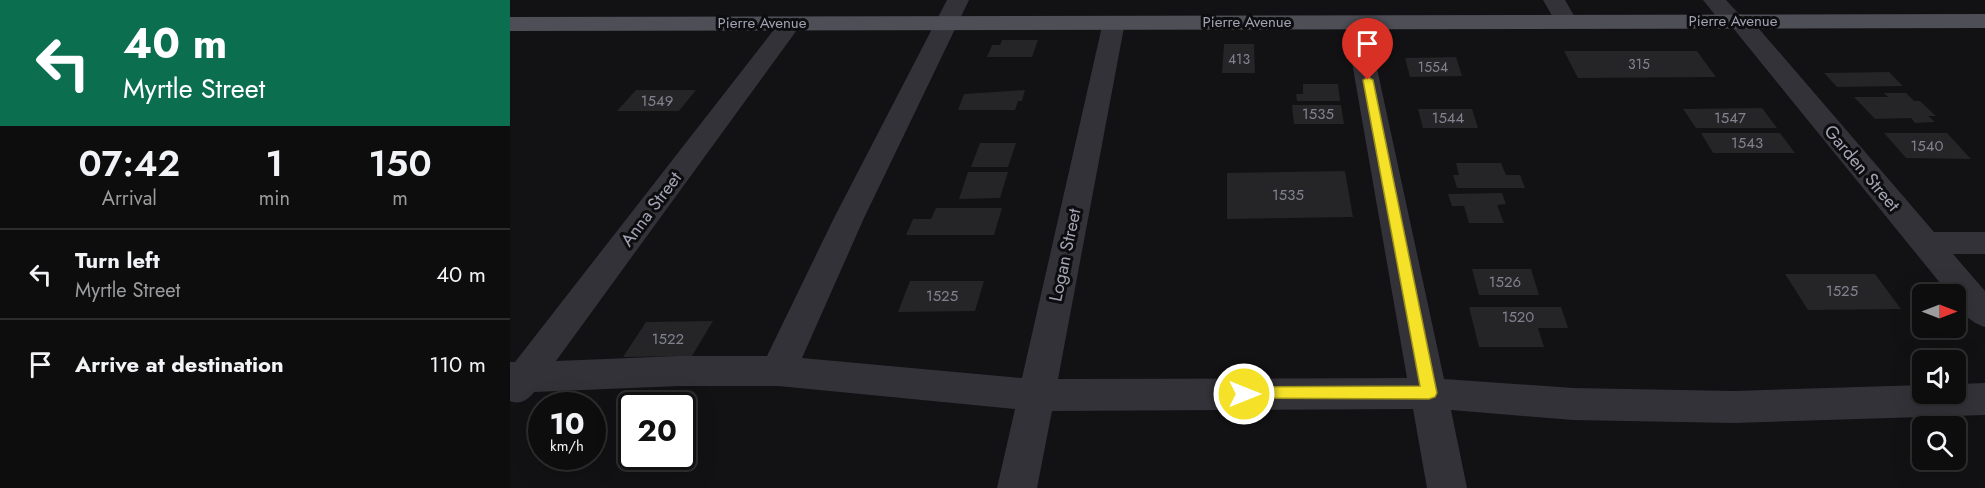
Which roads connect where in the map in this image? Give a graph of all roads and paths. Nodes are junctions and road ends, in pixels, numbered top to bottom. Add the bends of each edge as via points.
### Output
1 (1554, 0) edge
2 (1714, 0) edge
3 (953, 11) edge
4 (792, 15) edge
5 (1108, 15) edge
6 (1566, 21) junction
7 (1736, 21) junction
8 (1985, 21) edge
9 (1356, 22) junction
10 (510, 24) edge
11 (1925, 243) junction
12 (1985, 243) edge
13 (1985, 314) edge
14 (778, 371) junction
15 (515, 383) edge
16 (1429, 393) junction
17 (1036, 395) junction
18 (1985, 399) edge
19 (1017, 488) edge
20 (1447, 488) edge

1 - 6 street
2 - 7 street, Garden Street
3 - 4 main road, Pierre Avenue
3 - 5 main road, Pierre Avenue
3 - 14 street via 849,218
4 - 10 main road, Pierre Avenue
4 - 15 street, Anna Street
5 - 9 main road, Pierre Avenue
5 - 17 street, Logan Street
6 - 7 main road, Pierre Avenue
6 - 9 main road, Pierre Avenue
7 - 8 main road, Pierre Avenue
7 - 11 street, Garden Street
9 - 16 street
11 - 12 street
11 - 13 street, Garden Street
14 - 15 street
14 - 17 street
16 - 17 street
16 - 18 street via 1573,404 1734,407
16 - 20 street
17 - 19 street, Logan Street

